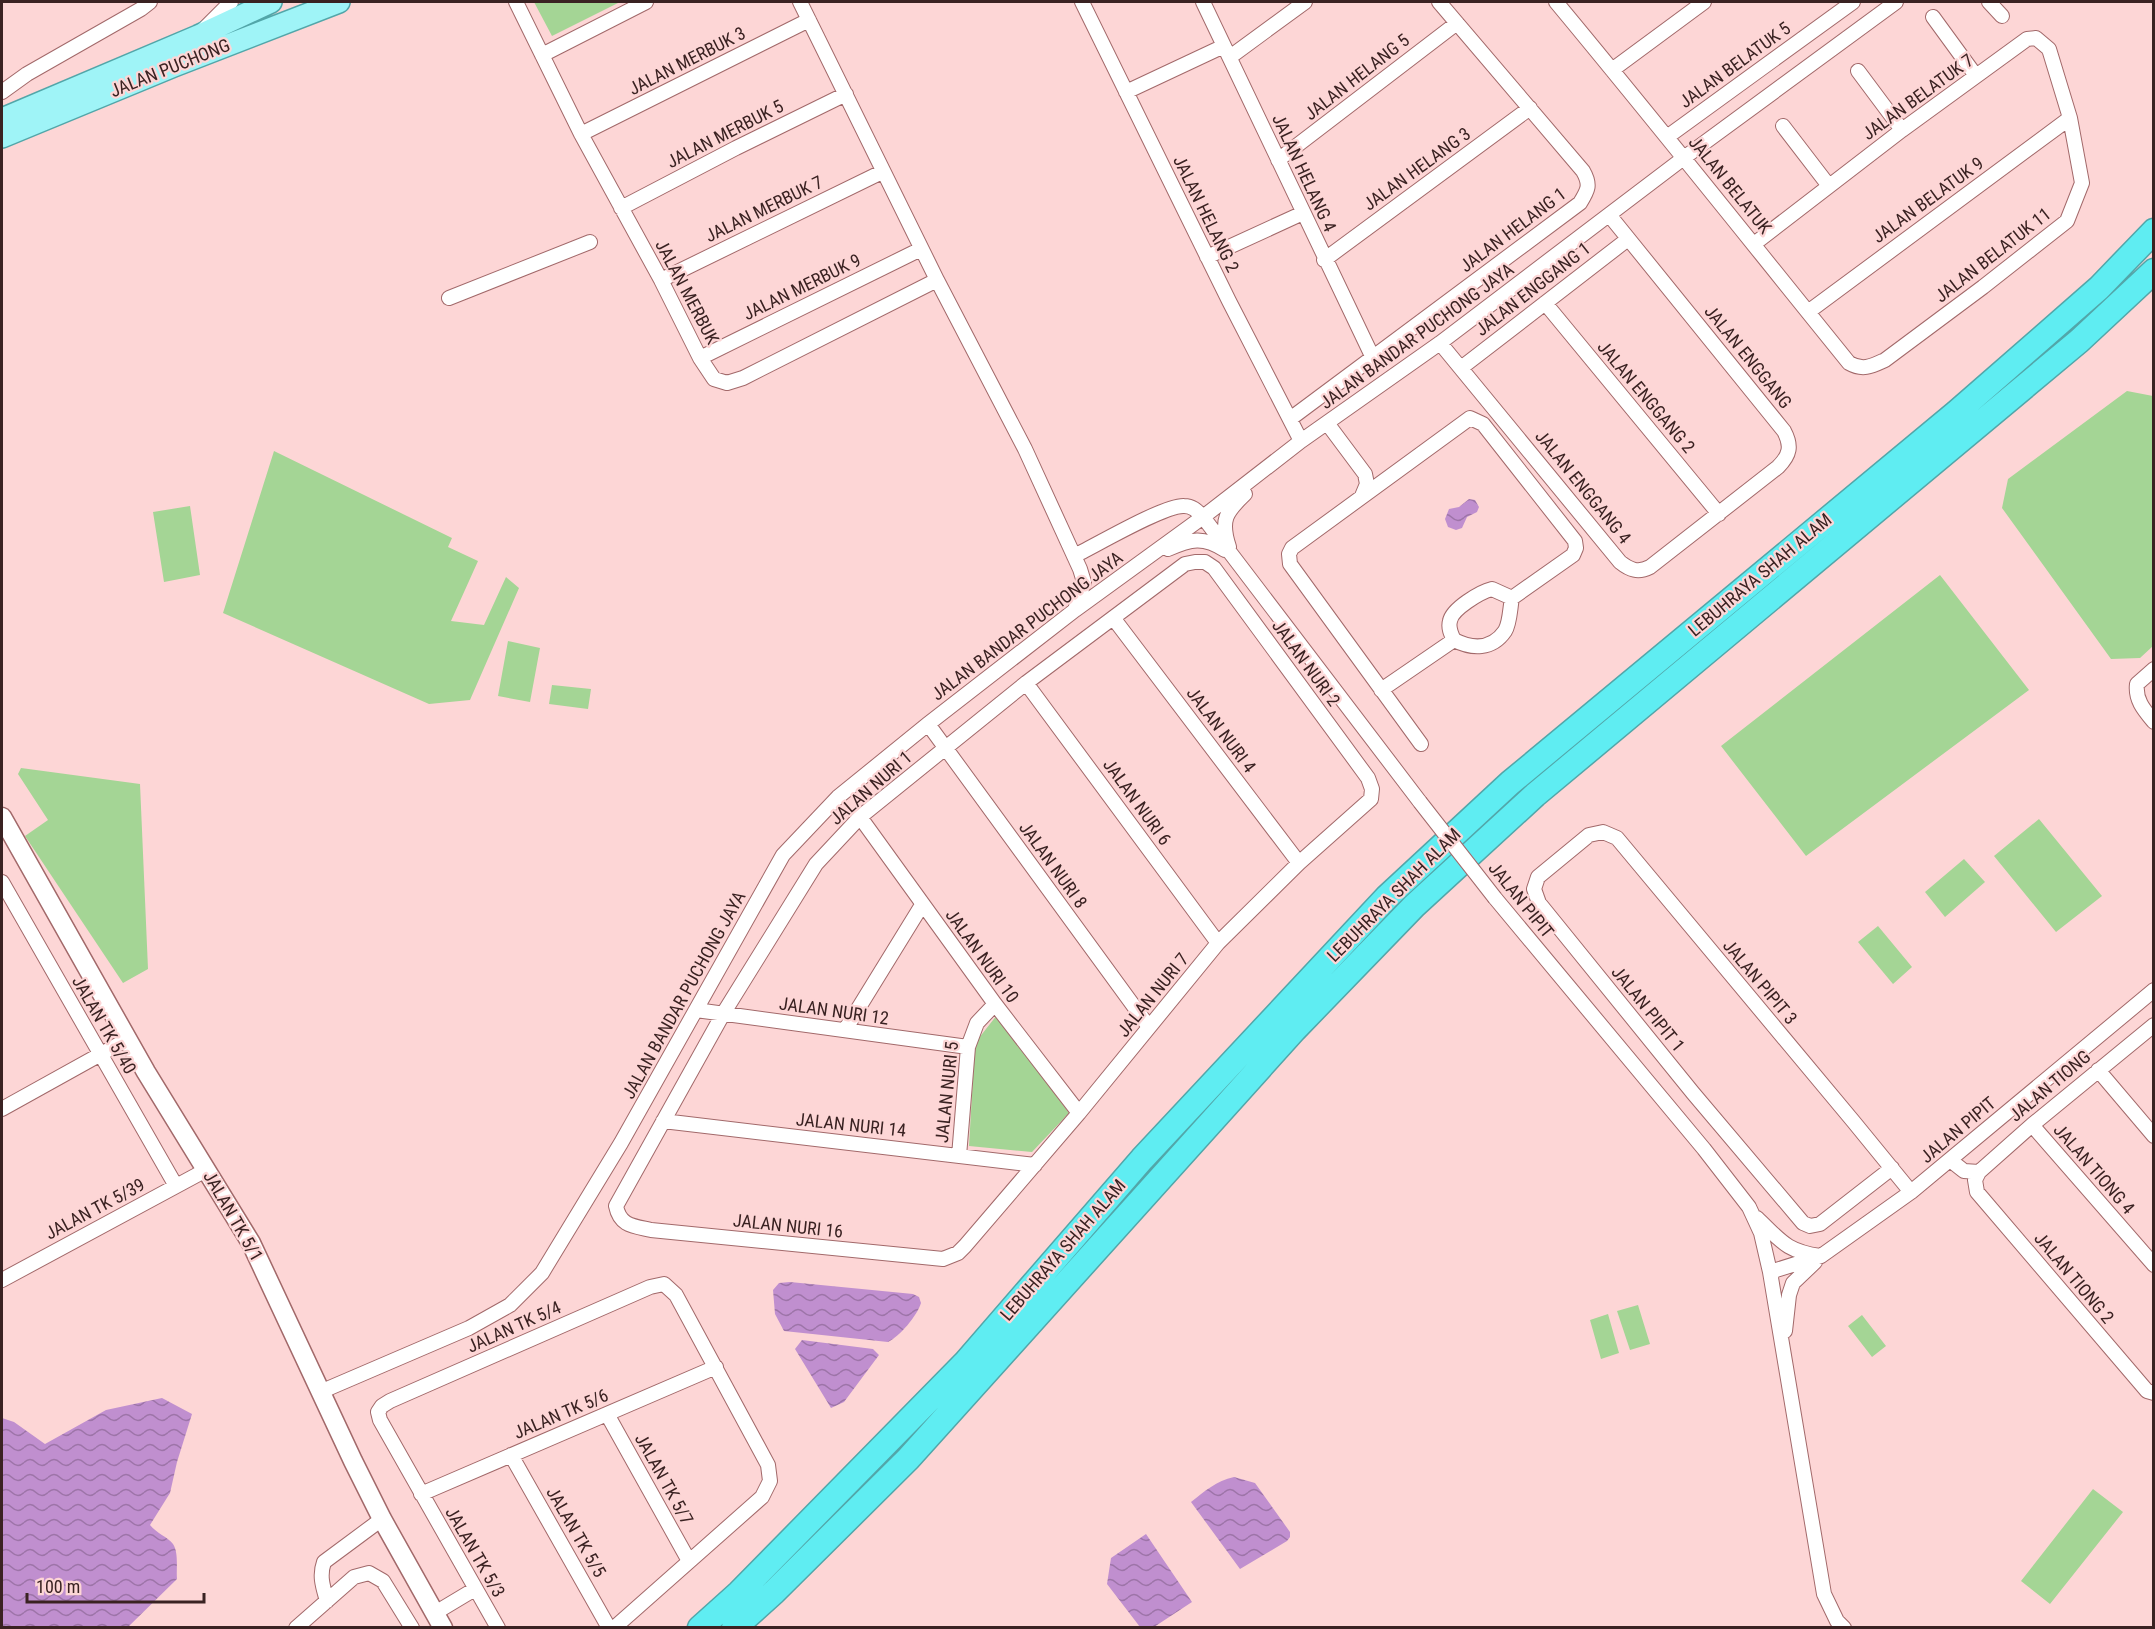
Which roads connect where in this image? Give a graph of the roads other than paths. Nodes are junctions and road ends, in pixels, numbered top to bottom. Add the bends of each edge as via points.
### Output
1 (150, 2) edge
2 (231, 2) edge
3 (271, 2) edge
4 (339, 2) edge
5 (516, 2) edge
6 (646, 2) edge
7 (801, 2) edge
8 (1082, 2) edge
9 (1203, 2) edge
10 (1305, 2) edge
11 (1439, 2) edge
12 (1704, 2) edge
13 (1853, 2) edge
14 (1896, 2) edge
15 (1989, 2) edge
16 (1560, 3) edge
17 (2002, 16) dead end
18 (1933, 17) dead end
19 (809, 20) junction
20 (1457, 23) junction
21 (198, 36) junction
22 (1227, 51) junction
23 (542, 55) junction
24 (1612, 70) junction
25 (1858, 71) dead end
26 (1976, 76) junction
27 (2, 92) edge
28 (1126, 92) junction
29 (846, 94) junction
30 (1530, 108) junction
31 (2070, 118) junction
32 (2, 119) edge
33 (1783, 126) dead end
34 (1902, 130) junction
35 (581, 134) junction
36 (2, 137) edge
37 (1667, 137) junction
38 (1684, 157) junction
39 (1278, 160) junction
40 (882, 171) junction
41 (1828, 186) junction
42 (621, 208) junction
43 (1303, 213) junction
44 (1610, 216) junction
45 (2154, 231) edge
46 (1628, 239) junction
47 (590, 242) dead end
48 (1754, 244) junction
49 (921, 249) junction
50 (1207, 257) junction
51 (1324, 260) junction
52 (2154, 271) edge
53 (661, 280) junction
54 (937, 280) junction
55 (449, 298) dead end
56 (1545, 303) junction
57 (1808, 312) junction
58 (1440, 343) junction
59 (700, 358) junction
60 (1373, 358) junction
61 (1886, 360) joint
62 (1461, 368) junction
63 (1290, 419) junction
64 (1327, 423) junction
65 (1301, 441) junction
66 (1289, 451) junction
67 (1365, 474) junction
68 (1389, 475) junction
69 (1362, 496) junction
70 (1719, 514) junction
71 (1203, 517) junction
72 (1232, 555) junction
73 (1074, 556) junction
74 (1147, 559) junction
75 (1214, 568) joint
76 (1512, 598) junction
77 (1075, 610) junction
78 (1114, 619) junction
79 (1454, 640) junction
80 (2154, 669) edge
81 (1026, 683) junction
82 (1382, 690) junction
83 (2154, 722) edge
84 (928, 724) junction
85 (1421, 744) dead end
86 (945, 749) junction
87 (1368, 778) joint
88 (2, 817) edge
89 (860, 817) junction
90 (1569, 852) joint
91 (1299, 862) junction
92 (2, 882) edge
93 (922, 905) junction
94 (1218, 943) junction
95 (2154, 990) edge
96 (995, 1004) junction
97 (696, 1010) junction
98 (723, 1014) junction
99 (2154, 1025) edge
100 (1149, 1028) junction
101 (845, 1030) junction
102 (128, 1039) junction
103 (968, 1047) junction
104 (100, 1054) junction
105 (2098, 1070) junction
106 (2, 1109) edge
107 (1079, 1113) junction
108 (663, 1121) junction
109 (2032, 1125) junction
110 (2154, 1137) edge
111 (959, 1156) junction
112 (1950, 1160) junction
113 (1035, 1165) junction
114 (1892, 1168) junction
115 (206, 1170) junction
116 (1977, 1176) junction
117 (176, 1186) junction
118 (1911, 1192) junction
119 (616, 1206) joint
120 (1755, 1217) junction
121 (965, 1246) joint
122 (1821, 1256) junction
123 (2154, 1265) edge
124 (1770, 1272) junction
125 (2, 1280) edge
126 (1783, 1349) junction
127 (716, 1367) junction
128 (320, 1392) junction
129 (2154, 1393) edge
130 (607, 1414) junction
131 (511, 1455) junction
132 (421, 1494) junction
133 (382, 1519) junction
134 (689, 1561) junction
135 (475, 1589) junction
136 (327, 1600) junction
137 (439, 1620) edge
138 (296, 1628) edge
139 (412, 1628) edge
140 (498, 1628) edge
141 (609, 1628) edge
142 (614, 1628) edge
143 (700, 1628) edge
144 (734, 1628) edge
145 (1844, 1628) edge

1 - 27 street
2 - 21 street
3 - 21 main road, JALAN PUCHONG
4 - 36 main road, JALAN PUCHONG
5 - 23 street, JALAN MERBUK
6 - 23 street
7 - 19 street
8 - 28 street, JALAN HELANG 2
9 - 22 street, JALAN HELANG 4
10 - 22 street
11 - 20 street, JALAN HELANG 1
12 - 24 street
13 - 37 street, JALAN BELATUK 5
14 - 38 street, JALAN BANDAR PUCHONG JAYA
15 - 17 street
16 - 24 street, JALAN BELATUK
18 - 26 street
19 - 29 street
19 - 35 street, JALAN MERBUK 3
20 - 30 street, JALAN HELANG 1
20 - 39 street, JALAN HELANG 5
21 - 32 main road, JALAN PUCHONG
22 - 28 street
22 - 39 street, JALAN HELANG 4
23 - 35 street, JALAN MERBUK
24 - 37 street, JALAN BELATUK
25 - 34 street
26 - 31 street, JALAN BELATUK 7 via 2026,39 2036,38 2049,49
26 - 34 street, JALAN BELATUK 7
28 - 50 street, JALAN HELANG 2
29 - 40 street
29 - 42 street, JALAN MERBUK 5
30 - 51 street, JALAN HELANG 3
30 - 60 street, JALAN HELANG 1 via 1588,180 1589,189 1580,203
31 - 57 street, JALAN BELATUK 9
31 - 61 street, JALAN BELATUK 11 via 2082,183 2067,221
33 - 41 street
34 - 41 street, JALAN BELATUK 7
35 - 42 street, JALAN MERBUK
37 - 38 street, JALAN BELATUK
38 - 44 street, JALAN BANDAR PUCHONG JAYA
38 - 48 street, JALAN BELATUK
39 - 43 street, JALAN HELANG 4
40 - 49 street
40 - 53 street, JALAN MERBUK 7
41 - 48 street, JALAN BELATUK 7
42 - 53 street, JALAN MERBUK
43 - 50 street
43 - 51 street, JALAN HELANG 4
44 - 46 street, JALAN ENGGANG
44 - 58 street, JALAN BANDAR PUCHONG JAYA
45 - 143 highway, LEBUHRAYA SHAH ALAM via 2099,288 1956,413 1510,783 1387,897 1142,1159 965,1363
46 - 56 street, JALAN ENGGANG 1
46 - 70 street, JALAN ENGGANG via 1788,437 1790,446 1785,461
47 - 55 street
48 - 57 street, JALAN BELATUK
49 - 54 street
49 - 59 street, JALAN MERBUK 9
50 - 63 street, JALAN HELANG 2
51 - 60 street, JALAN HELANG 4
52 - 144 highway, LEBUHRAYA SHAH ALAM via 2079,341 1535,795 1414,906 1294,1030 908,1459
53 - 59 street, JALAN MERBUK
54 - 59 street, JALAN MERBUK via 735,382 714,379
54 - 73 street via 1025,449
56 - 62 street, JALAN ENGGANG 1
56 - 70 street, JALAN ENGGANG 2
57 - 61 street, JALAN BELATUK via 1849,363 1867,368
58 - 62 street, JALAN ENGGANG 4
58 - 64 street, JALAN BANDAR PUCHONG JAYA
60 - 63 street, JALAN HELANG 1
62 - 70 street, JALAN ENGGANG 4 via 1627,567 1642,571 1650,567
63 - 65 street, JALAN HELANG 2
64 - 65 street, JALAN BANDAR PUCHONG JAYA
64 - 67 street
65 - 66 street, JALAN BANDAR PUCHONG JAYA
66 - 71 street, JALAN BANDAR PUCHONG JAYA
66 - 72 street, JALAN PIPIT via 1229,509 1225,534
67 - 68 street
67 - 69 street via 1367,484
68 - 69 street
68 - 76 street via 1470,418 1483,424 1575,541 1573,555
69 - 82 street via 1292,548 1290,564
71 - 72 street, JALAN PIPIT
71 - 73 street via 1194,508 1174,507
71 - 74 street, JALAN BANDAR PUCHONG JAYA
72 - 74 street via 1201,539 1181,543
72 - 120 street, JALAN PIPIT, bridge via 1495,898 1704,1149
73 - 77 street via 1084,582
74 - 77 street, JALAN BANDAR PUCHONG JAYA
75 - 78 street, JALAN NURI 1 via 1205,562 1185,564
75 - 87 street, JALAN NURI 2
76 - 79 street via 1506,630 1493,643 1469,647
76 - 79 street via 1492,589 1473,597 1451,615 1449,624
77 - 84 street, JALAN BANDAR PUCHONG JAYA
78 - 81 street, JALAN NURI 1
78 - 91 street, JALAN NURI 4
79 - 82 street
80 - 83 street via 2137,684 2136,691 2141,706
81 - 86 street, JALAN NURI 1
81 - 94 street, JALAN NURI 6
82 - 85 street
84 - 86 street, JALAN NURI 8
84 - 97 street, JALAN BANDAR PUCHONG JAYA via 837,797 783,855
86 - 89 street, JALAN NURI 1
86 - 100 street, JALAN NURI 8
87 - 91 street, JALAN NURI 7 via 1371,799
88 - 102 street, JALAN TK 5/1
89 - 93 street, JALAN NURI 10
89 - 98 street, JALAN NURI 1 via 816,864
90 - 114 street, JALAN PIPIT 3 via 1589,835 1603,832 1617,838
90 - 114 street, JALAN PIPIT 1 via 1538,877 1534,889 1539,903 1803,1223 1814,1226
91 - 94 street, JALAN NURI 7
92 - 104 street, JALAN TK 5/40
93 - 96 street, JALAN NURI 10
93 - 101 street
94 - 100 street, JALAN NURI 7
95 - 112 street, JALAN PIPIT
96 - 103 street, JALAN NURI 5 via 977,1023
96 - 107 street, JALAN NURI 10
97 - 98 street, JALAN NURI 12
97 - 128 street, JALAN BANDAR PUCHONG JAYA via 543,1273 510,1305 469,1328
98 - 101 street, JALAN NURI 12
98 - 108 street, JALAN NURI 1
99 - 105 street, JALAN TIONG
100 - 107 street, JALAN NURI 7
101 - 103 street, JALAN NURI 12
102 - 104 street
102 - 115 street, JALAN TK 5/1
103 - 111 street, JALAN NURI 5
104 - 106 street
104 - 117 street, JALAN TK 5/40
105 - 109 street, JALAN TIONG
105 - 110 street
107 - 113 street, JALAN NURI 7
108 - 111 street, JALAN NURI 14
108 - 119 street, JALAN NURI 1
109 - 116 street, JALAN TIONG
109 - 123 street, JALAN TIONG 4
111 - 113 street, JALAN NURI 14
112 - 116 street
112 - 118 street, JALAN PIPIT
113 - 121 street, JALAN NURI 7
114 - 118 street, JALAN PIPIT 3
115 - 117 street, JALAN TK 5/39
115 - 128 street, JALAN TK 5/1 via 251,1243
116 - 129 street, JALAN TIONG 2 via 1977,1192 2147,1391
117 - 125 street, JALAN TK 5/39
118 - 122 street, JALAN PIPIT
119 - 121 street, JALAN NURI 16 via 621,1220 658,1231 943,1259
120 - 122 street via 1790,1249
120 - 124 street, JALAN PIPIT
122 - 124 street, JALAN PIPIT
122 - 126 street via 1793,1283
124 - 126 street, JALAN PIPIT
126 - 145 street, JALAN PIPIT via 1824,1594
127 - 130 street, JALAN TK 5/6
127 - 132 street, JALAN TK 5/4 via 676,1295 664,1284 650,1287 382,1406 378,1412 380,1420
127 - 134 street via 768,1465 770,1481 762,1497
128 - 133 street, JALAN TK 5/1
130 - 131 street, JALAN TK 5/6
130 - 134 street, JALAN TK 5/7
131 - 132 street, JALAN TK 5/6
131 - 141 street, JALAN TK 5/5
132 - 135 street, JALAN TK 5/3
133 - 136 street via 324,1562 321,1579
133 - 137 street, JALAN TK 5/1
134 - 142 street
135 - 137 street
135 - 140 street, JALAN TK 5/3
136 - 138 street
136 - 139 street via 354,1577 369,1573 383,1581

